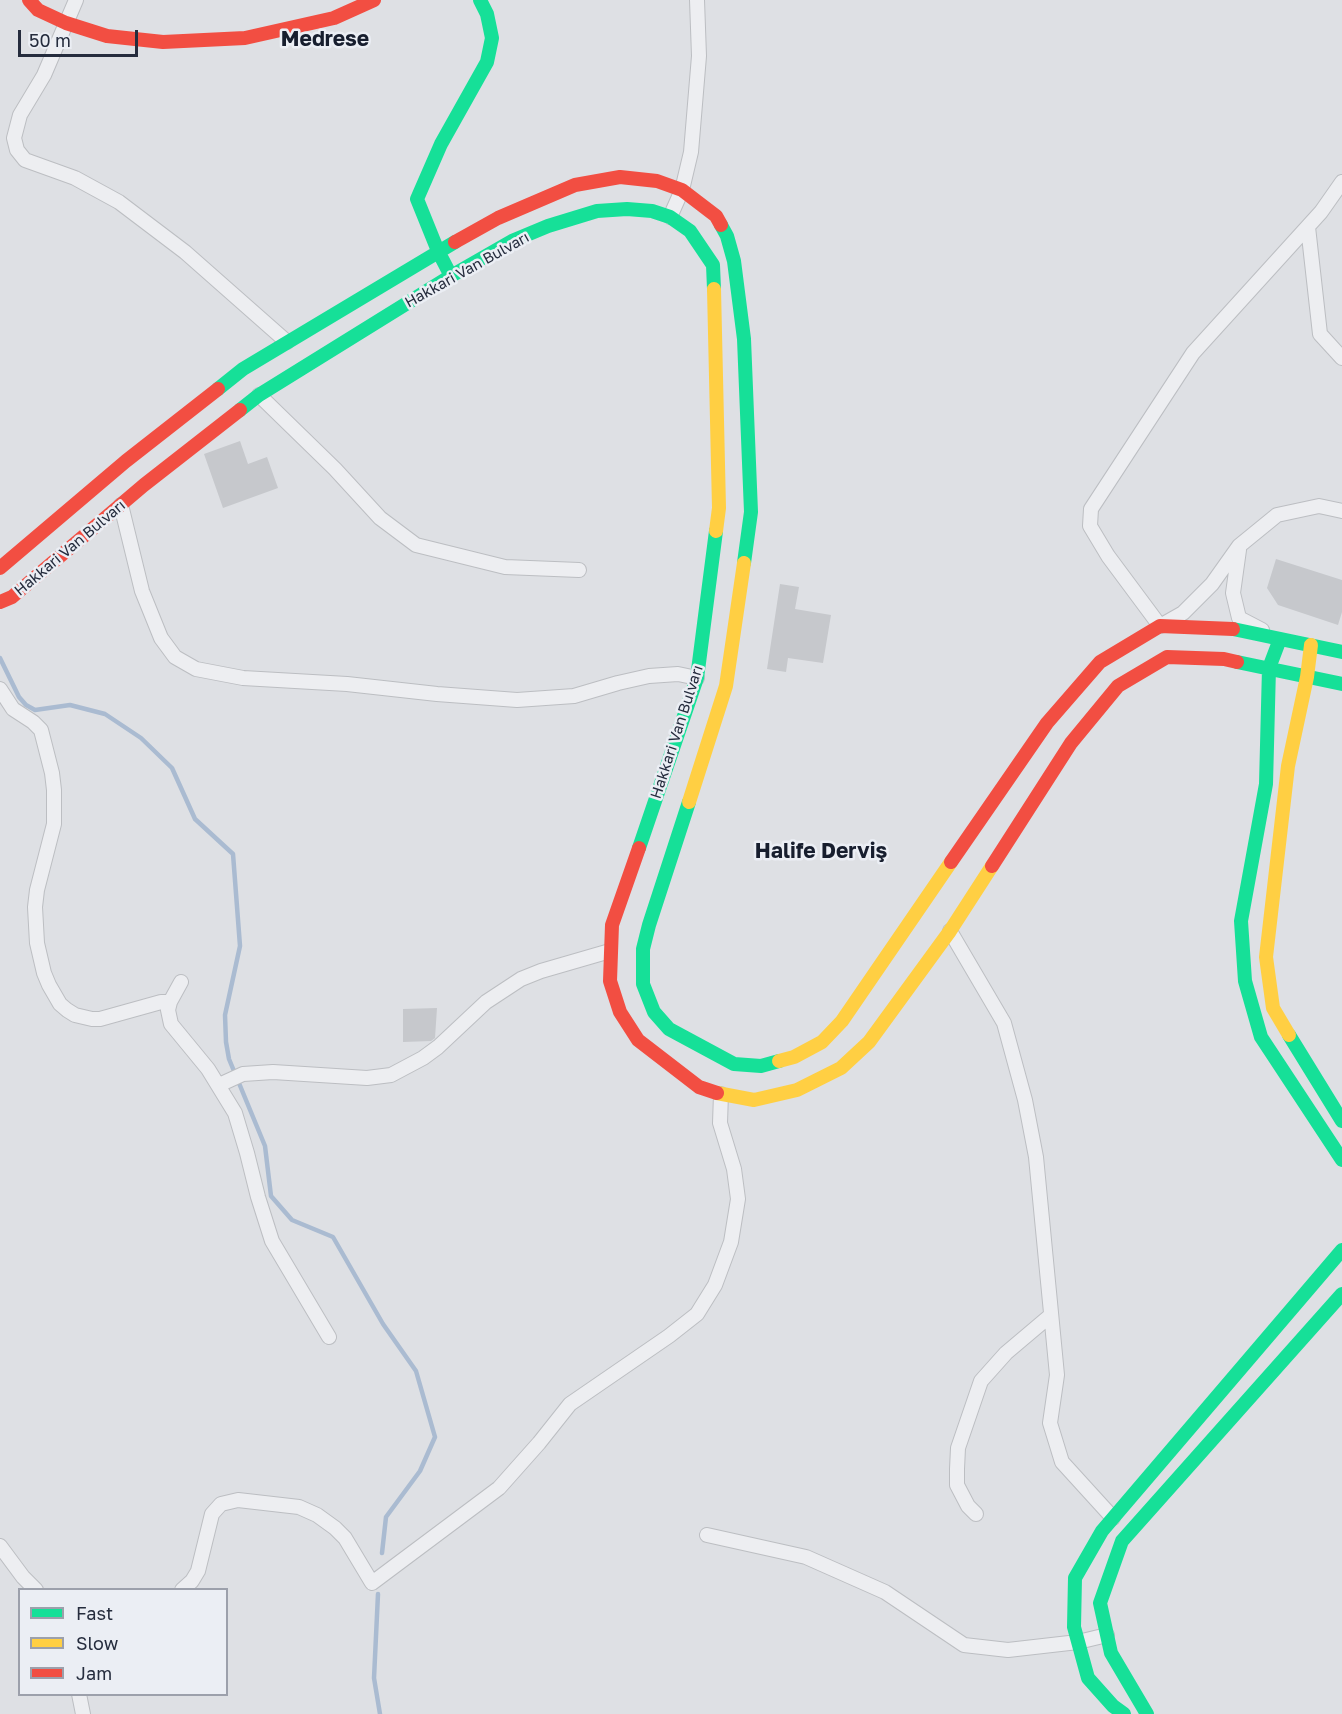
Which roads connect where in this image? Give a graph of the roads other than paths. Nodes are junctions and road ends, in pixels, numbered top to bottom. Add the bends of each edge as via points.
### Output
1 (30, 0) edge
2 (76, 0) edge
3 (374, 0) edge
4 (480, 0) edge
5 (697, 0) edge
6 (66, 22) junction
7 (1342, 182) edge
8 (682, 190) junction
9 (670, 217) junction
10 (1308, 227) junction
11 (438, 251) junction
12 (451, 276) junction
13 (287, 342) junction
14 (1342, 358) edge
15 (259, 395) junction
16 (121, 505) junction
17 (1342, 511) edge
18 (1239, 546) junction
19 (0, 568) edge
20 (579, 570) dead end
21 (0, 602) edge
22 (1160, 626) junction
23 (1280, 639) junction
24 (1311, 645) junction
25 (1342, 652) edge
26 (1269, 668) junction
27 (1307, 677) junction
28 (697, 678) junction
29 (1342, 684) edge
30 (0, 689) edge
31 (950, 931) junction
32 (610, 951) junction
33 (182, 982) dead end
34 (170, 1002) junction
35 (223, 1083) junction
36 (721, 1094) junction
37 (1342, 1120) edge
38 (1342, 1160) edge
39 (1342, 1250) edge
40 (1342, 1294) edge
41 (1051, 1315) junction
42 (329, 1337) dead end
43 (976, 1514) dead end
44 (1113, 1518) junction
45 (707, 1535) dead end
46 (0, 1546) edge
47 (34, 1588) edge
48 (184, 1588) edge
49 (1107, 1635) junction
50 (1078, 1642) junction
51 (79, 1696) edge
52 (83, 1714) edge
53 (1124, 1714) edge
54 (1147, 1714) edge

1 - 6 main road via 38,9
2 - 6 street
3 - 6 main road via 334,18 234,38 163,42 107,36
4 - 11 main road via 492,38 487,62 441,144 417,199
5 - 8 street via 699,56 691,152
6 - 13 street via 44,75 20,115 14,138 20,156 75,178 119,202 185,252
7 - 10 street
8 - 9 street
8 - 11 main road, Hakkari Van Bulvarı via 657,181 620,177 575,185 498,218
8 - 22 main road, Hakkari Van Bulvarı via 716,216 734,261 744,339 751,512 726,686 643,950 642,984 654,1012 669,1029 734,1064 761,1066 794,1057 822,1042 842,1021 1047,723 1100,662
9 - 12 main road, Hakkari Van Bulvarı via 635,209 597,211 512,241
9 - 28 main road, Hakkari Van Bulvarı via 690,231 713,266 719,508
10 - 14 street via 1320,334
10 - 22 street via 1193,353 1091,509 1090,526 1107,556
11 - 12 main road
11 - 13 main road, Hakkari Van Bulvarı
12 - 15 main road, Hakkari Van Bulvarı
13 - 19 main road, Hakkari Van Bulvarı via 243,369 126,461
15 - 16 main road, Hakkari Van Bulvarı
15 - 20 street via 380,518 416,545 505,567
16 - 21 main road, Hakkari Van Bulvarı via 12,597
16 - 28 street via 142,591 161,638 175,657 196,669 243,678 517,700 574,696 649,676 678,674
17 - 18 street via 1319,506 1277,515
18 - 22 street via 1212,584 1183,613
18 - 23 street via 1233,593 1239,618
22 - 23 main road via 1229,628
23 - 24 main road
23 - 26 main road
24 - 25 main road
24 - 27 main road
26 - 27 main road, Hakkari Van Bulvarı
26 - 31 main road, Hakkari Van Bulvarı via 1224,659 1167,657 1118,686 1071,743
26 - 38 main road via 1266,784 1241,921 1245,981 1261,1037
27 - 29 main road, Hakkari Van Bulvarı
27 - 37 main road via 1288,766 1266,957 1273,1008
28 - 32 main road, Hakkari Van Bulvarı via 612,925
30 - 34 street via 13,709 40,730 52,773 54,824 37,890 35,925 40,960 49,985 67,1010 92,1019
31 - 36 main road, Hakkari Van Bulvarı via 869,1041 840,1068 797,1090 754,1100
31 - 41 street via 1004,1023 1025,1100 1036,1157
32 - 35 street via 521,979 486,1002 438,1047 391,1075 367,1078 273,1072 243,1074
32 - 36 main road, Hakkari Van Bulvarı via 610,981 620,1012 638,1040 699,1087
33 - 34 street
34 - 35 street via 169,1018 174,1029
35 - 42 street via 272,1240
36 - 48 street via 720,1123 738,1199 731,1242 715,1285 697,1314 570,1404 499,1488 372,1583 345,1538 317,1515 299,1507 238,1500 221,1504 212,1514 198,1571
39 - 44 main road
40 - 49 main road via 1122,1541 1100,1603
41 - 43 street via 1006,1353 981,1381 958,1448 957,1469 957,1485
41 - 44 street via 1057,1375 1050,1423 1062,1462
44 - 50 main road via 1076,1578 1074,1627
45 - 50 street via 806,1557 885,1592 964,1646 1008,1650
46 - 47 street
49 - 50 street
49 - 54 main road via 1111,1653
50 - 53 main road via 1088,1678
51 - 52 street

